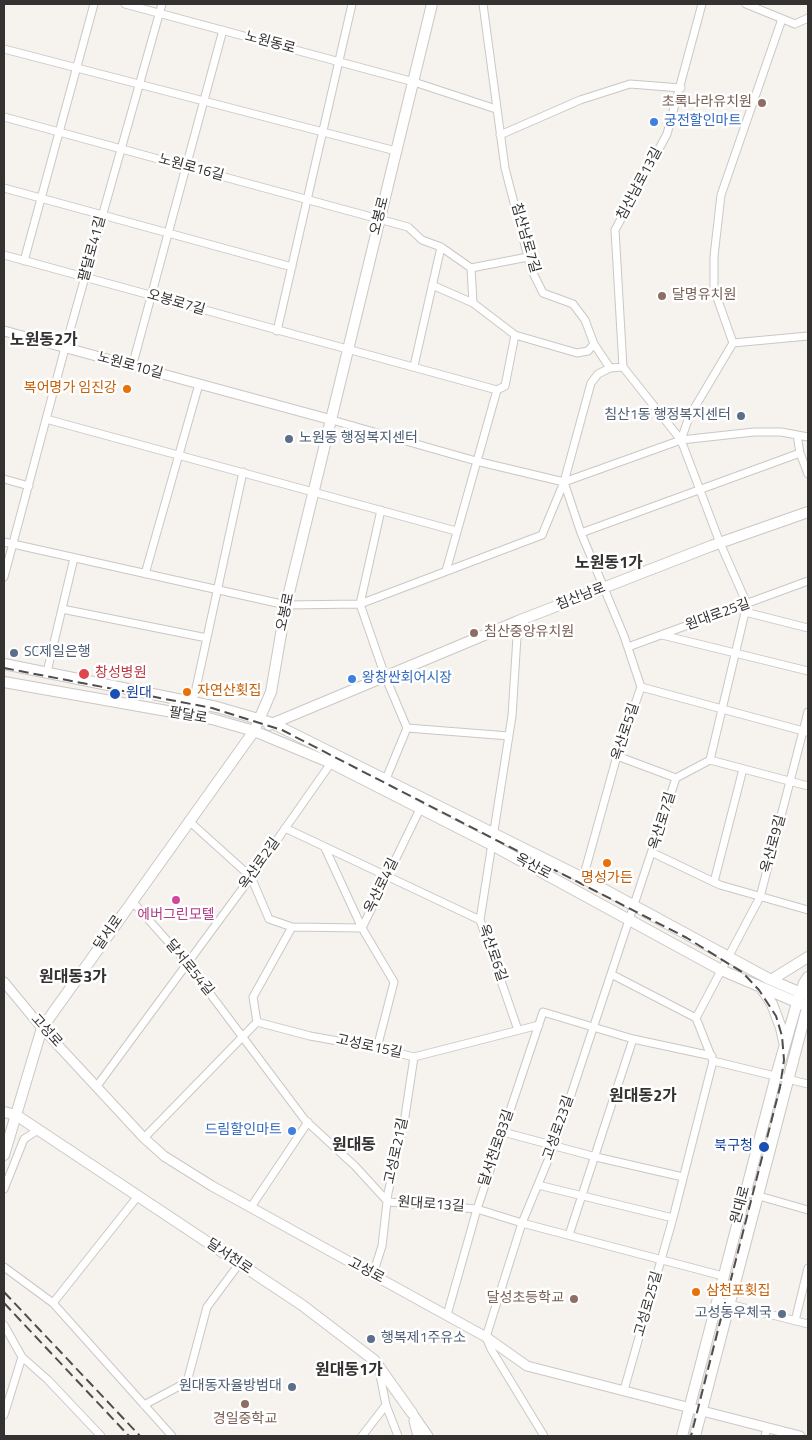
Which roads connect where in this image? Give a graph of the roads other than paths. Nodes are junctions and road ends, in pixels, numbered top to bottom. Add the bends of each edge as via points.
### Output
1 (94, 4) edge
2 (125, 4) edge
3 (162, 4) edge
4 (352, 4) edge
5 (432, 4) edge
6 (483, 4) edge
7 (702, 4) edge
8 (746, 4) edge
9 (158, 13) junction
10 (808, 18) edge
11 (782, 19) junction
12 (222, 30) junction
13 (7, 50) edge
14 (338, 62) junction
15 (76, 68) junction
16 (414, 82) junction
17 (139, 84) junction
18 (681, 88) junction
19 (203, 102) junction
20 (496, 109) junction
21 (4, 118) edge
22 (59, 132) junction
23 (322, 132) junction
24 (500, 135) junction
25 (121, 149) junction
26 (396, 152) junction
27 (186, 167) junction
28 (4, 188) edge
29 (41, 199) junction
30 (307, 200) junction
31 (102, 215) junction
32 (379, 219) junction
33 (169, 234) junction
34 (441, 248) junction
35 (4, 255) edge
36 (528, 257) junction
37 (24, 261) junction
38 (292, 267) junction
39 (471, 268) junction
40 (85, 278) junction
41 (432, 285) junction
42 (152, 296) junction
43 (473, 303) junction
44 (4, 331) edge
45 (277, 332) junction
46 (515, 335) junction
47 (808, 336) edge
48 (594, 344) junction
49 (734, 344) junction
50 (65, 348) junction
51 (348, 350) junction
52 (414, 366) junction
53 (132, 367) junction
54 (623, 367) junction
55 (610, 368) junction
56 (198, 384) junction
57 (497, 390) junction
58 (46, 419) junction
59 (332, 420) junction
60 (796, 435) junction
61 (808, 437) edge
62 (681, 440) junction
63 (800, 453) junction
64 (179, 455) junction
65 (476, 461) junction
66 (244, 472) junction
67 (808, 474) edge
68 (4, 479) edge
69 (564, 482) junction
70 (29, 486) junction
71 (699, 489) junction
72 (314, 491) junction
73 (382, 510) junction
74 (808, 512) edge
75 (456, 531) junction
76 (581, 533) junction
77 (4, 542) edge
78 (720, 543) junction
79 (13, 545) junction
80 (74, 558) junction
81 (446, 571) junction
82 (145, 574) junction
83 (4, 577) edge
84 (808, 581) edge
85 (605, 588) junction
86 (218, 590) junction
87 (360, 604) junction
88 (286, 605) junction
89 (746, 608) junction
90 (62, 609) junction
91 (518, 621) junction
92 (808, 628) edge
93 (662, 635) junction
94 (207, 638) junction
95 (628, 647) junction
96 (735, 653) junction
97 (4, 664) edge
98 (808, 671) edge
99 (47, 672) junction
100 (385, 676) junction
101 (4, 682) edge
102 (641, 687) junction
103 (193, 702) junction
104 (722, 709) junction
105 (808, 712) edge
106 (260, 720) junction
107 (272, 723) junction
108 (408, 728) junction
109 (254, 731) junction
110 (806, 732) edge
111 (509, 736) junction
112 (617, 756) junction
113 (710, 760) junction
114 (331, 763) junction
115 (744, 769) junction
116 (676, 778) junction
117 (386, 779) junction
118 (791, 782) junction
119 (808, 786) edge
120 (420, 809) junction
121 (189, 821) junction
122 (285, 828) junction
123 (494, 834) junction
124 (492, 845) junction
125 (325, 848) junction
126 (653, 853) junction
127 (251, 877) junction
128 (386, 878) junction
129 (583, 878) junction
130 (714, 882) junction
131 (760, 897) junction
132 (132, 901) junction
133 (636, 906) junction
134 (808, 910) edge
135 (631, 919) junction
136 (480, 920) junction
137 (292, 927) junction
138 (362, 928) junction
139 (728, 956) junction
140 (808, 957) edge
141 (187, 963) junction
142 (721, 970) junction
143 (611, 974) junction
144 (808, 977) edge
145 (771, 980) junction
146 (4, 982) edge
147 (761, 988) junction
148 (802, 997) edge
149 (808, 1006) edge
150 (696, 1018) junction
151 (257, 1022) junction
152 (539, 1025) junction
153 (593, 1027) junction
154 (42, 1028) junction
155 (518, 1030) junction
156 (243, 1038) junction
157 (633, 1039) junction
158 (808, 1040) edge
159 (784, 1047) junction
160 (377, 1048) junction
161 (797, 1048) junction
162 (414, 1057) junction
163 (712, 1058) junction
164 (776, 1076) junction
165 (788, 1079) junction
166 (808, 1084) edge
167 (97, 1086) junction
168 (4, 1112) edge
169 (16, 1115) junction
170 (308, 1122) junction
171 (38, 1130) junction
172 (503, 1132) junction
173 (144, 1138) junction
174 (554, 1146) junction
175 (4, 1155) edge
176 (596, 1157) junction
177 (683, 1177) junction
178 (538, 1185) junction
179 (4, 1189) edge
180 (744, 1192) junction
181 (583, 1195) junction
182 (138, 1196) junction
183 (759, 1196) junction
184 (388, 1202) junction
185 (251, 1208) junction
186 (477, 1209) junction
187 (808, 1210) edge
188 (673, 1218) junction
189 (522, 1223) junction
190 (569, 1235) junction
191 (662, 1260) junction
192 (239, 1264) junction
193 (4, 1267) edge
194 (808, 1268) edge
195 (373, 1274) junction
196 (723, 1276) junction
197 (806, 1283) edge
198 (717, 1301) junction
199 (53, 1304) junction
200 (730, 1305) junction
201 (447, 1315) junction
202 (795, 1321) junction
203 (808, 1324) edge
204 (4, 1325) edge
205 (486, 1337) junction
206 (22, 1357) junction
207 (378, 1365) junction
208 (624, 1390) junction
209 (144, 1405) junction
210 (386, 1405) junction
211 (689, 1408) junction
212 (701, 1411) junction
213 (412, 1413) junction
214 (4, 1416) edge
215 (766, 1432) edge
216 (100, 1436) edge
217 (172, 1436) edge
218 (362, 1436) edge
219 (398, 1436) edge
220 (418, 1436) edge
221 (428, 1436) edge
222 (544, 1436) edge
223 (682, 1436) edge
224 (695, 1436) edge
225 (800, 1436) edge

1 - 15 street
2 - 9 street, 노원동로
3 - 9 street, 팔달로41길
4 - 14 street
5 - 16 main road, 오봉로
6 - 20 street, 침산남로7길
7 - 18 street, 침산남로13길
8 - 11 street
9 - 12 street, 노원동로
9 - 17 street, 팔달로41길
10 - 11 street via 795,24
11 - 49 street via 721,195 714,288
12 - 14 street, 노원동로
12 - 19 street
13 - 15 street
14 - 16 street, 노원동로
14 - 23 street
15 - 17 street
15 - 22 street
16 - 20 street
16 - 26 main road, 오봉로
17 - 19 street
17 - 25 street, 팔달로41길
18 - 24 street via 630,84 580,100
18 - 54 street, 침산남로13길 via 668,134 616,230
19 - 23 street
19 - 27 street
20 - 24 street, 침산남로7길
21 - 22 street, 노원로16길
22 - 25 street, 노원로16길
22 - 29 street
23 - 26 street
23 - 30 street
24 - 36 street, 침산남로7길 via 505,168
25 - 27 street, 노원로16길
25 - 31 street, 팔달로41길
26 - 32 main road, 오봉로
27 - 30 street, 노원로16길
27 - 33 street
28 - 29 street
29 - 31 street
29 - 37 street
30 - 32 street, 노원로16길
30 - 38 street
31 - 33 street
31 - 40 street, 팔달로41길
32 - 34 street, 노원로16길 via 408,228 422,240
32 - 51 main road, 오봉로
33 - 38 street
33 - 42 street
34 - 39 street, 노원로16길
34 - 41 street
35 - 37 street, 오봉로7길
36 - 39 street
36 - 48 street, 침산남로7길 via 543,293 573,304 585,320
37 - 40 street, 오봉로7길
38 - 45 street
39 - 43 street
40 - 42 street, 오봉로7길
40 - 50 street, 팔달로41길
41 - 43 street
41 - 52 street
42 - 45 street, 오봉로7길
42 - 53 street
43 - 46 street
44 - 50 street, 노원로10길
45 - 51 street, 오봉로7길
46 - 48 street via 576,353 588,350
46 - 57 street via 505,386
47 - 49 street
48 - 55 street, 침산남로7길
49 - 62 street via 689,417
50 - 53 street, 노원로10길
50 - 58 street, 팔달로41길
51 - 52 street
51 - 59 main road, 오봉로
52 - 57 street
53 - 56 street, 노원로10길
54 - 55 street
54 - 62 street
55 - 69 street via 598,374 591,383
56 - 59 street, 노원로10길
56 - 64 street
57 - 65 street
58 - 64 street
58 - 70 street, 팔달로41길
59 - 65 street
59 - 72 main road, 오봉로
60 - 61 street
60 - 62 street via 754,432
60 - 63 street
62 - 69 street
62 - 71 street
63 - 67 street
63 - 71 street
64 - 66 street
64 - 82 street
65 - 69 street
65 - 75 street
66 - 72 street
66 - 86 street
68 - 70 street
69 - 76 street
69 - 81 street via 542,535
70 - 79 street, 팔달로41길
71 - 76 street
71 - 78 street
72 - 73 street
72 - 88 main road, 오봉로
73 - 75 street
73 - 87 street
74 - 78 main road, 침산남로
75 - 81 street
76 - 85 street
77 - 79 street
78 - 85 main road, 침산남로
78 - 89 street
79 - 80 street
79 - 83 street, 팔달로41길
80 - 82 street
80 - 90 street
81 - 87 street
82 - 86 street
84 - 89 street, 원대로25길
85 - 91 main road, 침산남로
85 - 95 street, 옥산로5길
86 - 88 street
86 - 94 street
87 - 88 street
87 - 100 street
88 - 106 main road, 오봉로 via 271,692
89 - 92 street
89 - 93 street, 원대로25길
89 - 96 street
90 - 94 street
90 - 99 street
91 - 100 main road, 침산남로
91 - 111 street, 옥산로6길
93 - 95 street, 원대로25길
93 - 96 street
94 - 103 street
95 - 102 street, 옥산로5길
96 - 98 street
96 - 104 street
97 - 99 main road
99 - 103 main road
100 - 107 main road, 침산남로
100 - 108 street
101 - 109 main road, 팔달로 via 212,719
102 - 104 street
102 - 112 street, 옥산로5길
103 - 106 main road
104 - 110 street
104 - 113 street
105 - 110 street, 옥산로9길
106 - 107 main road
106 - 109 main road, 오봉로
107 - 109 main road, 침산남로
107 - 117 main road
108 - 111 street
108 - 117 street
109 - 114 main road, 옥산로
109 - 121 main road, 달서로
110 - 118 street, 옥산로9길
111 - 123 street, 옥산로6길
112 - 116 street
112 - 129 street, 옥산로5길
113 - 115 street
113 - 116 street, 옥산로7길
114 - 120 main road, 옥산로
114 - 122 street, 옥산로2길
115 - 118 street
115 - 130 street
116 - 126 street, 옥산로7길
117 - 123 main road
118 - 119 street
118 - 131 street, 옥산로9길
120 - 124 main road, 옥산로
120 - 128 street, 옥산로4길
121 - 127 street
121 - 132 main road, 달서로
122 - 125 street
122 - 127 street, 옥산로2길
123 - 124 street, 옥산로6길
123 - 129 main road
124 - 135 main road, 옥산로
124 - 136 street, 옥산로6길
125 - 128 street
125 - 138 street
126 - 130 street
126 - 133 street, 옥산로7길
127 - 137 street via 269,919
127 - 141 street, 옥산로2길
128 - 136 street
128 - 138 street, 옥산로4길
129 - 133 main road
130 - 131 street
131 - 134 street
131 - 139 street, 옥산로9길
132 - 141 street, 달서로54길
132 - 154 main road, 달서로
133 - 135 street, 옥산로7길
133 - 139 main road
135 - 142 main road, 옥산로
135 - 143 street, 고성로23길
136 - 155 street, 옥산로6길
137 - 138 street
137 - 151 street via 253,997
138 - 160 street, 옥산로4길 via 394,982
139 - 142 street, 옥산로9길
139 - 145 main road
140 - 145 main road
141 - 156 street, 달서로54길
141 - 167 street, 옥산로2길
142 - 147 main road, 옥산로
142 - 150 street
143 - 150 street
143 - 153 street, 고성로23길
144 - 148 main road, 원대로
145 - 148 main road
146 - 154 street, 고성로
147 - 148 main road, 옥산로
147 - 159 main road via 782,1028
148 - 149 main road, 옥산로
148 - 159 main road, 원대로
149 - 161 main road, 원대로
150 - 163 street
151 - 156 street
151 - 160 street, 고성로15길
152 - 153 street, 달서천로83길 via 544,1012
152 - 155 street, 고성로15길
152 - 172 street, 달서천로83길
153 - 157 street
153 - 174 street, 고성로23길
154 - 167 street, 고성로
154 - 169 main road, 달서로
155 - 162 street, 고성로15길
156 - 170 street, 원대로13길
156 - 173 street
157 - 163 street
157 - 176 street
158 - 161 main road
159 - 164 main road, 원대로
160 - 162 street, 고성로15길
161 - 165 main road, 원대로
162 - 184 street, 고성로21길
163 - 164 street
163 - 177 street, 고성로25길
164 - 165 street
164 - 180 main road, 원대로
165 - 166 street
165 - 183 main road, 원대로
167 - 173 street, 고성로
168 - 169 main road, 달서천로
169 - 171 main road, 달서천로
169 - 175 main road, 달서로
170 - 184 street, 원대로13길
170 - 185 street
171 - 179 street via 24,1139
171 - 182 main road, 달서천로
172 - 174 street
172 - 186 street, 달서천로83길
173 - 185 street, 고성로 via 164,1156
174 - 176 street
174 - 178 street, 고성로23길
176 - 177 street
176 - 181 street
177 - 188 street, 고성로25길
178 - 181 street
178 - 189 street, 고성로23길
180 - 183 street
180 - 196 main road, 원대로
181 - 188 street
181 - 190 street
182 - 192 main road, 달서천로
182 - 199 street
183 - 187 street
183 - 200 main road, 원대로
184 - 186 street, 원대로13길
184 - 195 street, 고성로21길 via 382,1246
185 - 195 street, 고성로
186 - 189 street, 원대로13길
186 - 201 street, 달서천로83길
188 - 191 street, 고성로25길
189 - 190 street, 원대로13길
189 - 205 street, 고성로23길
190 - 191 street, 원대로13길
191 - 196 street, 원대로13길
191 - 208 street, 고성로25길
192 - 207 main road, 달서천로 via 302,1305
192 - 209 street via 207,1307 188,1382
193 - 199 street
194 - 197 street
195 - 201 street, 고성로
196 - 198 main road, 원대로
197 - 202 street
198 - 200 street
198 - 211 main road, 원대로
199 - 209 street
200 - 202 street
200 - 212 main road, 원대로
201 - 205 street, 고성로
202 - 203 street
204 - 206 street
205 - 208 street, 고성로 via 527,1366
205 - 222 street
206 - 214 street
206 - 216 street
207 - 210 street
207 - 213 main road, 달서천로
208 - 211 street, 고성로
209 - 217 street
210 - 218 street
210 - 219 street
211 - 212 street, 고성로
211 - 223 main road, 원대로
212 - 215 street, 고성로
212 - 224 main road, 원대로
213 - 220 street, 달서천로
213 - 221 street
215 - 225 street, 고성로

